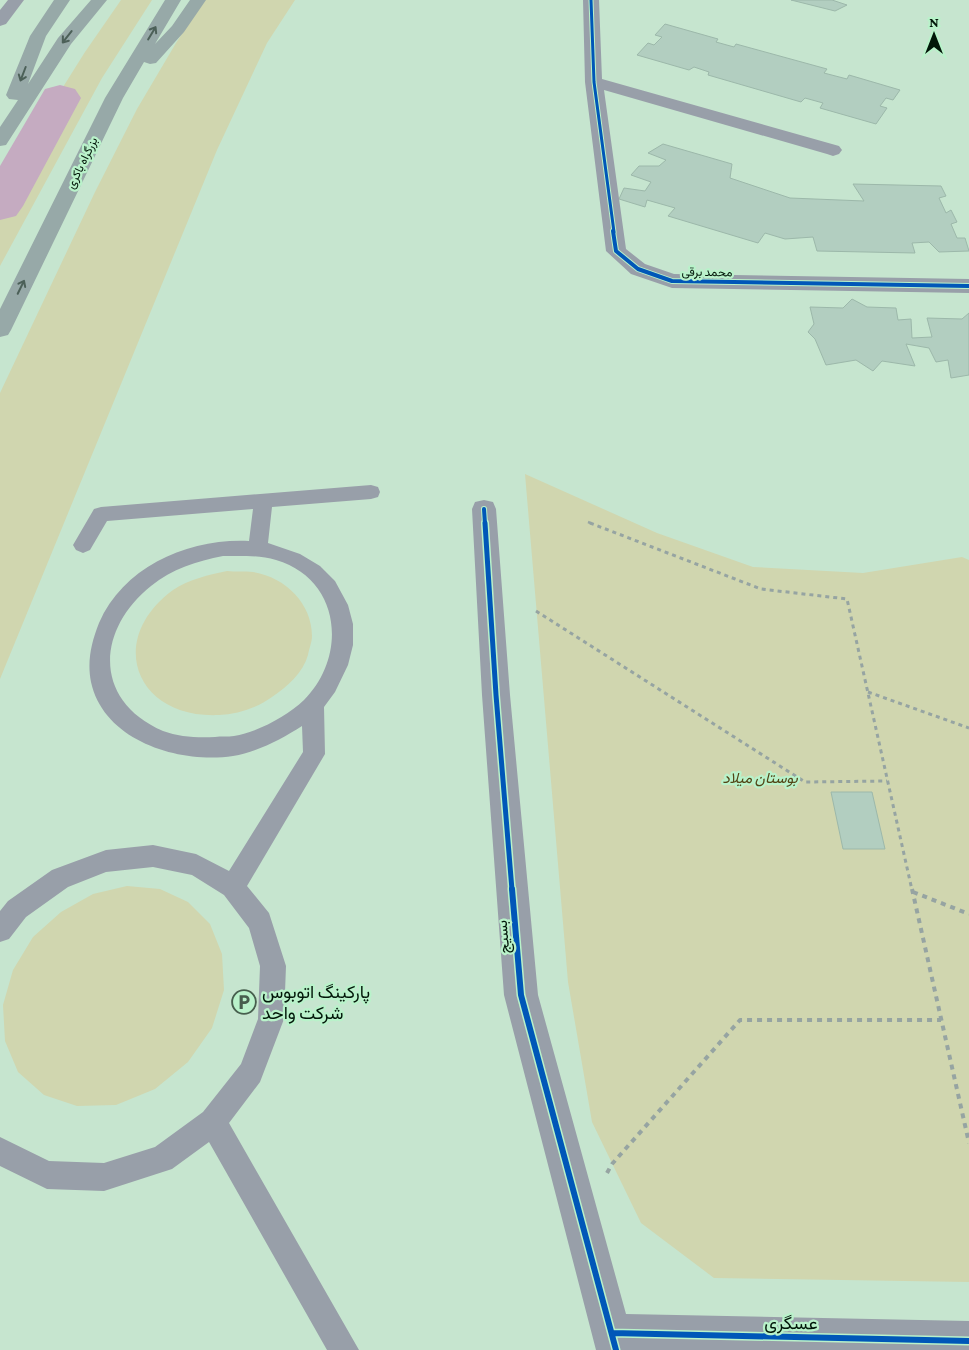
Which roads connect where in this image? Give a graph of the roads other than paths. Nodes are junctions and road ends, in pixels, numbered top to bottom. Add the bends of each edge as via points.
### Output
1 (62, 0) edge
2 (98, 0) edge
3 (173, 0) edge
4 (198, 0) edge
5 (591, 0) edge
6 (10, 2) edge
7 (0, 22) edge
8 (594, 82) junction
9 (114, 98) junction
10 (0, 134) edge
11 (0, 141) edge
12 (833, 150) dead end
13 (969, 286) edge
14 (0, 330) edge
15 (372, 492) dead end
16 (263, 501) junction
17 (484, 509) dead end
18 (83, 545) dead end
19 (258, 548) junction
20 (313, 704) junction
21 (233, 887) junction
22 (0, 930) edge
23 (213, 1122) junction
24 (0, 1151) edge
25 (969, 1341) edge
26 (614, 1342) edge
27 (344, 1350) edge

1 -> 10 highway via 38,36
2 -> 11 highway via 64,41
9 -> 3 highway, بزرگراه باکری
4 - 9 highway via 178,29
5 - 8 street, محمد برقی
6 - 7 street
8 - 12 street
8 - 13 street, محمد برقی via 616,251 638,269 672,281
14 -> 9 highway, بزرگراه باکری
15 - 16 lane
16 - 18 lane via 102,514
16 - 19 lane
17 - 26 street, بسیج via 521,995
19 - 20 lane via 293,558 321,578 340,606 345,638 336,672
19 - 20 lane via 222,548 187,556 155,572 128,595 108,623 100,653 102,684 120,715 150,737 191,748 235,746 277,730
20 - 21 lane via 314,754
21 - 22 lane via 196,865 153,856 106,860 60,878 17,909
21 - 23 lane via 260,922 273,966 271,1019 251,1073
23 - 24 lane via 162,1160 104,1177 47,1174
23 - 27 lane
25 - 26 street, عسگری

